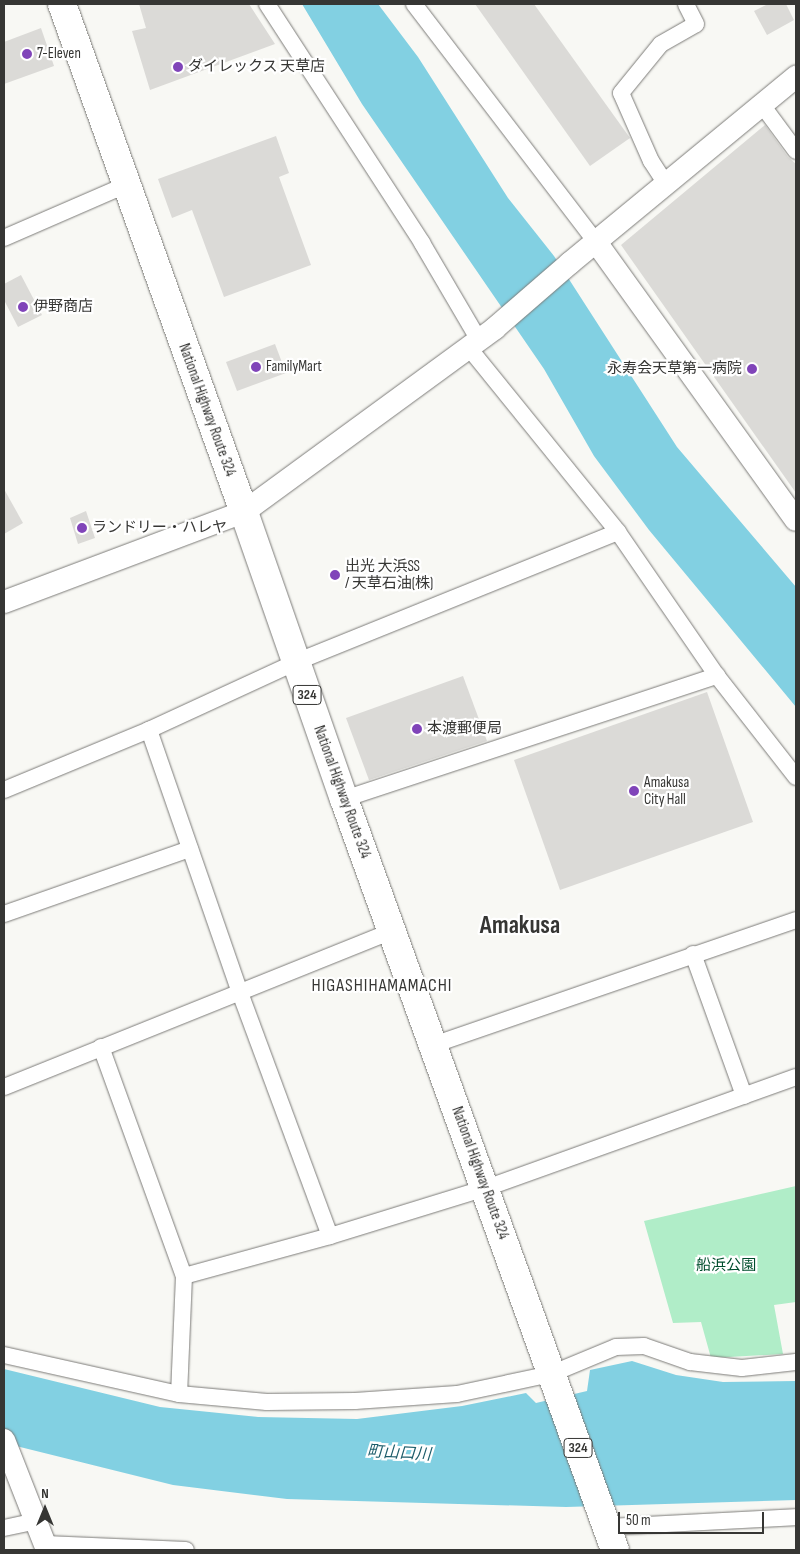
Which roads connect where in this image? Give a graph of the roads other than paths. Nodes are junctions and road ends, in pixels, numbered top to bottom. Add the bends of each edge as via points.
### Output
1 (62, 4) edge
2 (267, 4) edge
3 (414, 4) edge
4 (686, 4) edge
5 (796, 77) edge
6 (762, 105) junction
7 (796, 150) edge
8 (666, 184) junction
9 (126, 185) junction
10 (4, 238) edge
11 (596, 242) junction
12 (481, 339) junction
13 (244, 512) junction
14 (796, 520) edge
15 (618, 532) junction
16 (4, 602) edge
17 (296, 662) junction
18 (717, 676) junction
19 (149, 730) junction
20 (796, 777) edge
21 (4, 790) edge
22 (344, 799) junction
23 (190, 849) junction
24 (4, 914) edge
25 (796, 920) edge
26 (392, 931) junction
27 (693, 954) junction
28 (239, 990) junction
29 (433, 1045) junction
30 (101, 1047) junction
31 (796, 1077) edge
32 (4, 1087) edge
33 (744, 1096) junction
34 (486, 1188) junction
35 (330, 1236) junction
36 (184, 1276) junction
37 (4, 1355) edge
38 (796, 1362) edge
39 (553, 1379) junction
40 (180, 1394) junction
41 (6, 1449) edge
42 (796, 1517) edge
43 (36, 1521) junction
44 (4, 1528) edge
45 (608, 1529) edge
46 (46, 1547) edge
47 (186, 1550) edge

1 - 9 highway, National Highway Route 324 / 324
2 - 12 street
3 - 11 street
4 - 8 street via 696,24 661,44 621,93 651,162
5 - 6 street
6 - 7 street
6 - 8 street
8 - 11 street
9 - 10 street
9 - 13 highway, National Highway Route 324 / 324
11 - 12 street
11 - 14 street
12 - 13 street
12 - 15 street
13 - 16 street
13 - 17 highway, National Highway Route 324 / 324
15 - 17 street
15 - 18 street
17 - 19 street
17 - 22 highway, National Highway Route 324 / 324
18 - 20 street
18 - 22 street
19 - 21 street
19 - 23 street
22 - 26 highway, National Highway Route 324 / 324
23 - 24 street
23 - 28 street
25 - 27 street
26 - 28 street
26 - 29 highway, National Highway Route 324 / 324
27 - 29 street
27 - 33 street
28 - 30 street
28 - 35 street
29 - 34 highway, National Highway Route 324 / 324
30 - 32 street
30 - 36 street
31 - 33 street
33 - 34 street
34 - 35 street
34 - 39 highway, National Highway Route 324 / 324
35 - 36 street
36 - 40 street
37 - 40 street
38 - 39 street via 742,1368 690,1362 644,1346 616,1347
39 - 40 street via 457,1394 356,1401 267,1402
39 - 45 highway, National Highway Route 324 / 324
41 - 43 street
42 - 45 street
43 - 44 street
43 - 46 street
46 - 47 street

